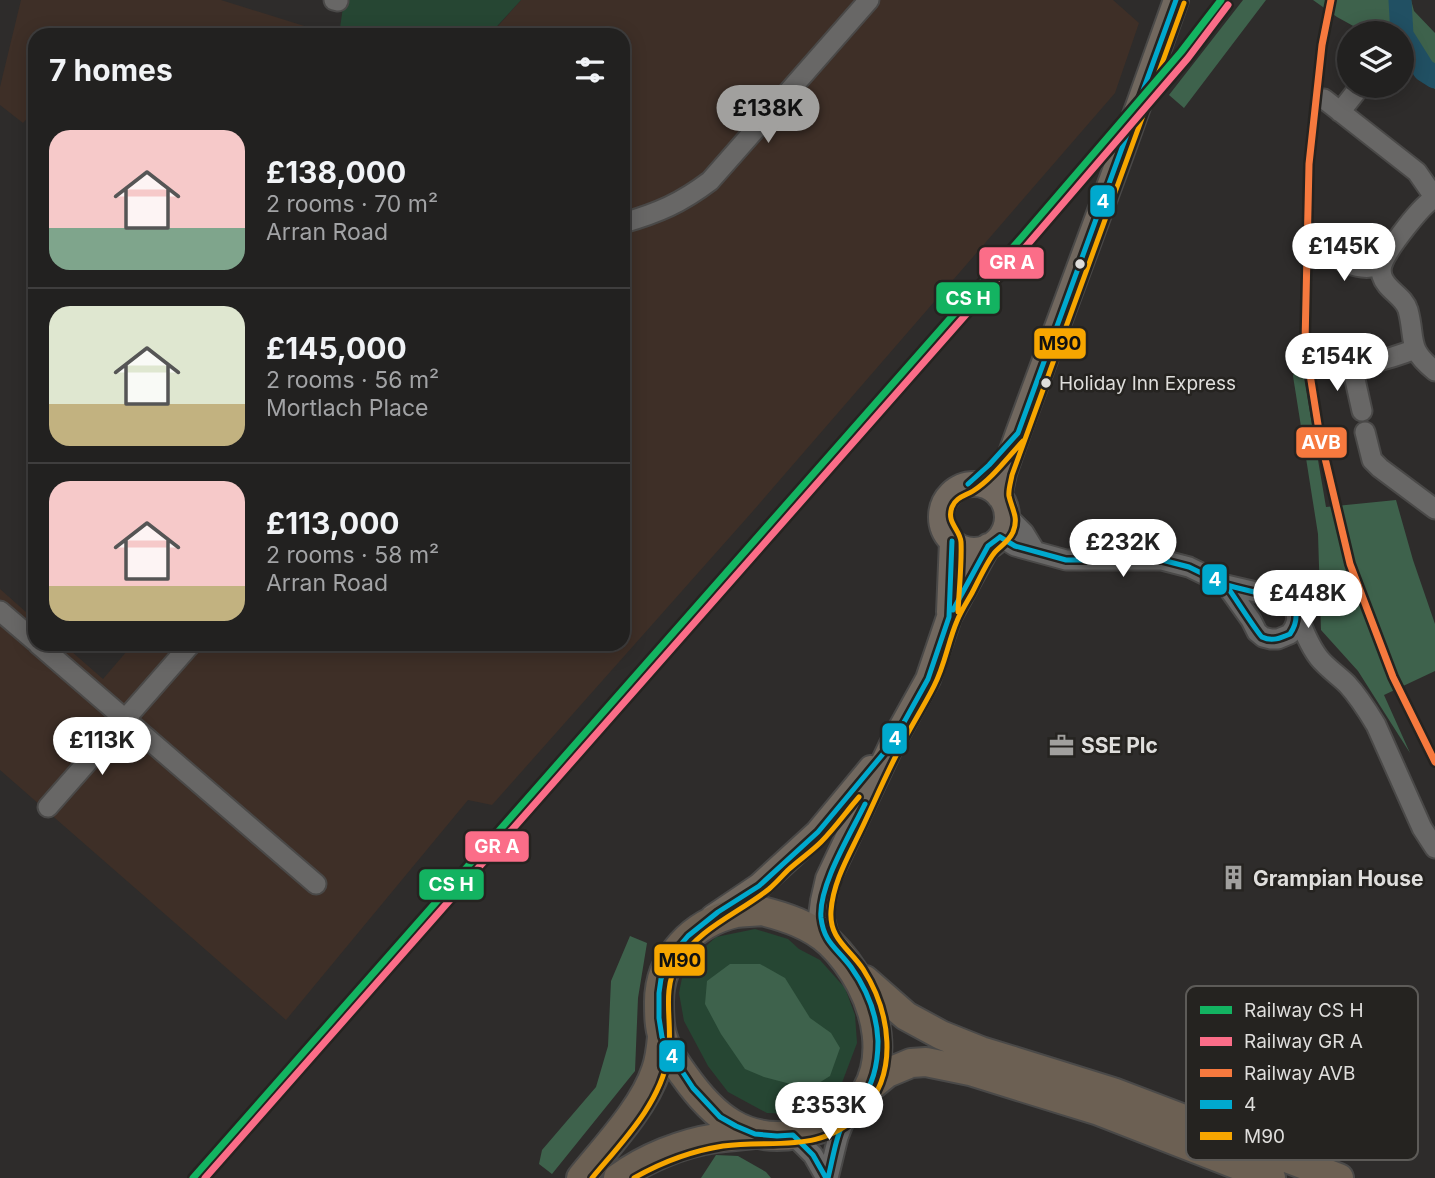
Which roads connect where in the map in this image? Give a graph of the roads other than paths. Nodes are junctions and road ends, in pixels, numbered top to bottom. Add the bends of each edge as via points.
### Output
1 (869, 0) edge
2 (1176, 0) edge
3 (1350, 98) edge
4 (1324, 99) dead end
5 (1340, 112) junction
6 (1435, 198) edge
7 (630, 220) edge
8 (1319, 243) dead end
9 (1382, 265) junction
10 (1415, 349) junction
11 (1352, 366) junction
12 (1327, 367) dead end
13 (1435, 371) edge
14 (1362, 411) dead end
15 (1365, 432) dead end
16 (1017, 433) junction
17 (968, 484) junction
18 (1435, 509) edge
19 (998, 524) junction
20 (952, 541) junction
21 (1226, 584) junction
22 (1269, 595) junction
23 (0, 611) edge
24 (1297, 613) junction
25 (949, 617) junction
26 (1251, 620) junction
27 (28, 636) edge
28 (1278, 639) junction
29 (45, 651) edge
30 (185, 651) edge
31 (1320, 659) junction
32 (125, 720) junction
33 (893, 742) junction
34 (48, 807) dead end
35 (1435, 848) edge
36 (316, 884) dead end
37 (701, 926) junction
38 (827, 940) junction
39 (850, 966) junction
40 (662, 1037) junction
41 (871, 1086) junction
42 (847, 1114) junction
43 (1186, 1120) edge
44 (755, 1134) junction
45 (793, 1135) junction
46 (1186, 1145) edge
47 (1226, 1160) edge
48 (1291, 1160) edge
49 (581, 1178) edge
50 (618, 1178) edge
51 (827, 1178) edge
52 (1272, 1178) edge
53 (1339, 1178) edge

1 - 7 street via 710,181 676,204
2 - 16 main road
3 - 5 street
4 - 5 street
5 - 6 street via 1416,172
6 - 9 street via 1417,214
8 - 9 street via 1352,265 1371,269
9 - 10 street via 1382,276 1407,305
10 - 11 street
10 - 13 street
11 - 12 street
11 - 14 street
15 - 18 street via 1372,460
16 - 17 main road
16 - 19 main road via 1004,473
17 - 19 main road via 985,486
17 - 20 main road via 950,494 942,509 943,527
19 - 20 main road via 979,549
19 - 21 street via 1024,533 1035,551 1045,555 1162,560
19 - 25 main road
20 - 25 main road
21 - 22 street
21 - 26 street
22 - 24 street via 1284,596
22 - 26 street via 1255,604
23 - 27 street
24 - 28 street via 1290,634
24 - 31 street
25 - 33 main road via 928,679
26 - 28 street via 1263,637
28 - 31 street
29 - 32 street
30 - 32 street
31 - 35 street via 1368,710
32 - 34 street
32 - 36 street
33 - 37 main road via 818,832 759,886
33 - 38 main road via 828,879 821,916
37 - 38 highway via 739,913 762,911 784,916
37 - 40 highway via 671,956 662,979
38 - 39 highway
39 - 41 highway via 866,992 877,1029
39 - 43 highway via 906,1016 941,1035
40 - 44 highway via 710,1107
40 - 49 highway via 649,1088
41 - 42 highway
41 - 46 highway via 887,1073 926,1062 1099,1111
42 - 45 highway via 831,1125
42 - 51 street
44 - 45 highway
44 - 50 highway via 713,1138 670,1150
45 - 51 street
47 - 52 highway
48 - 53 highway

